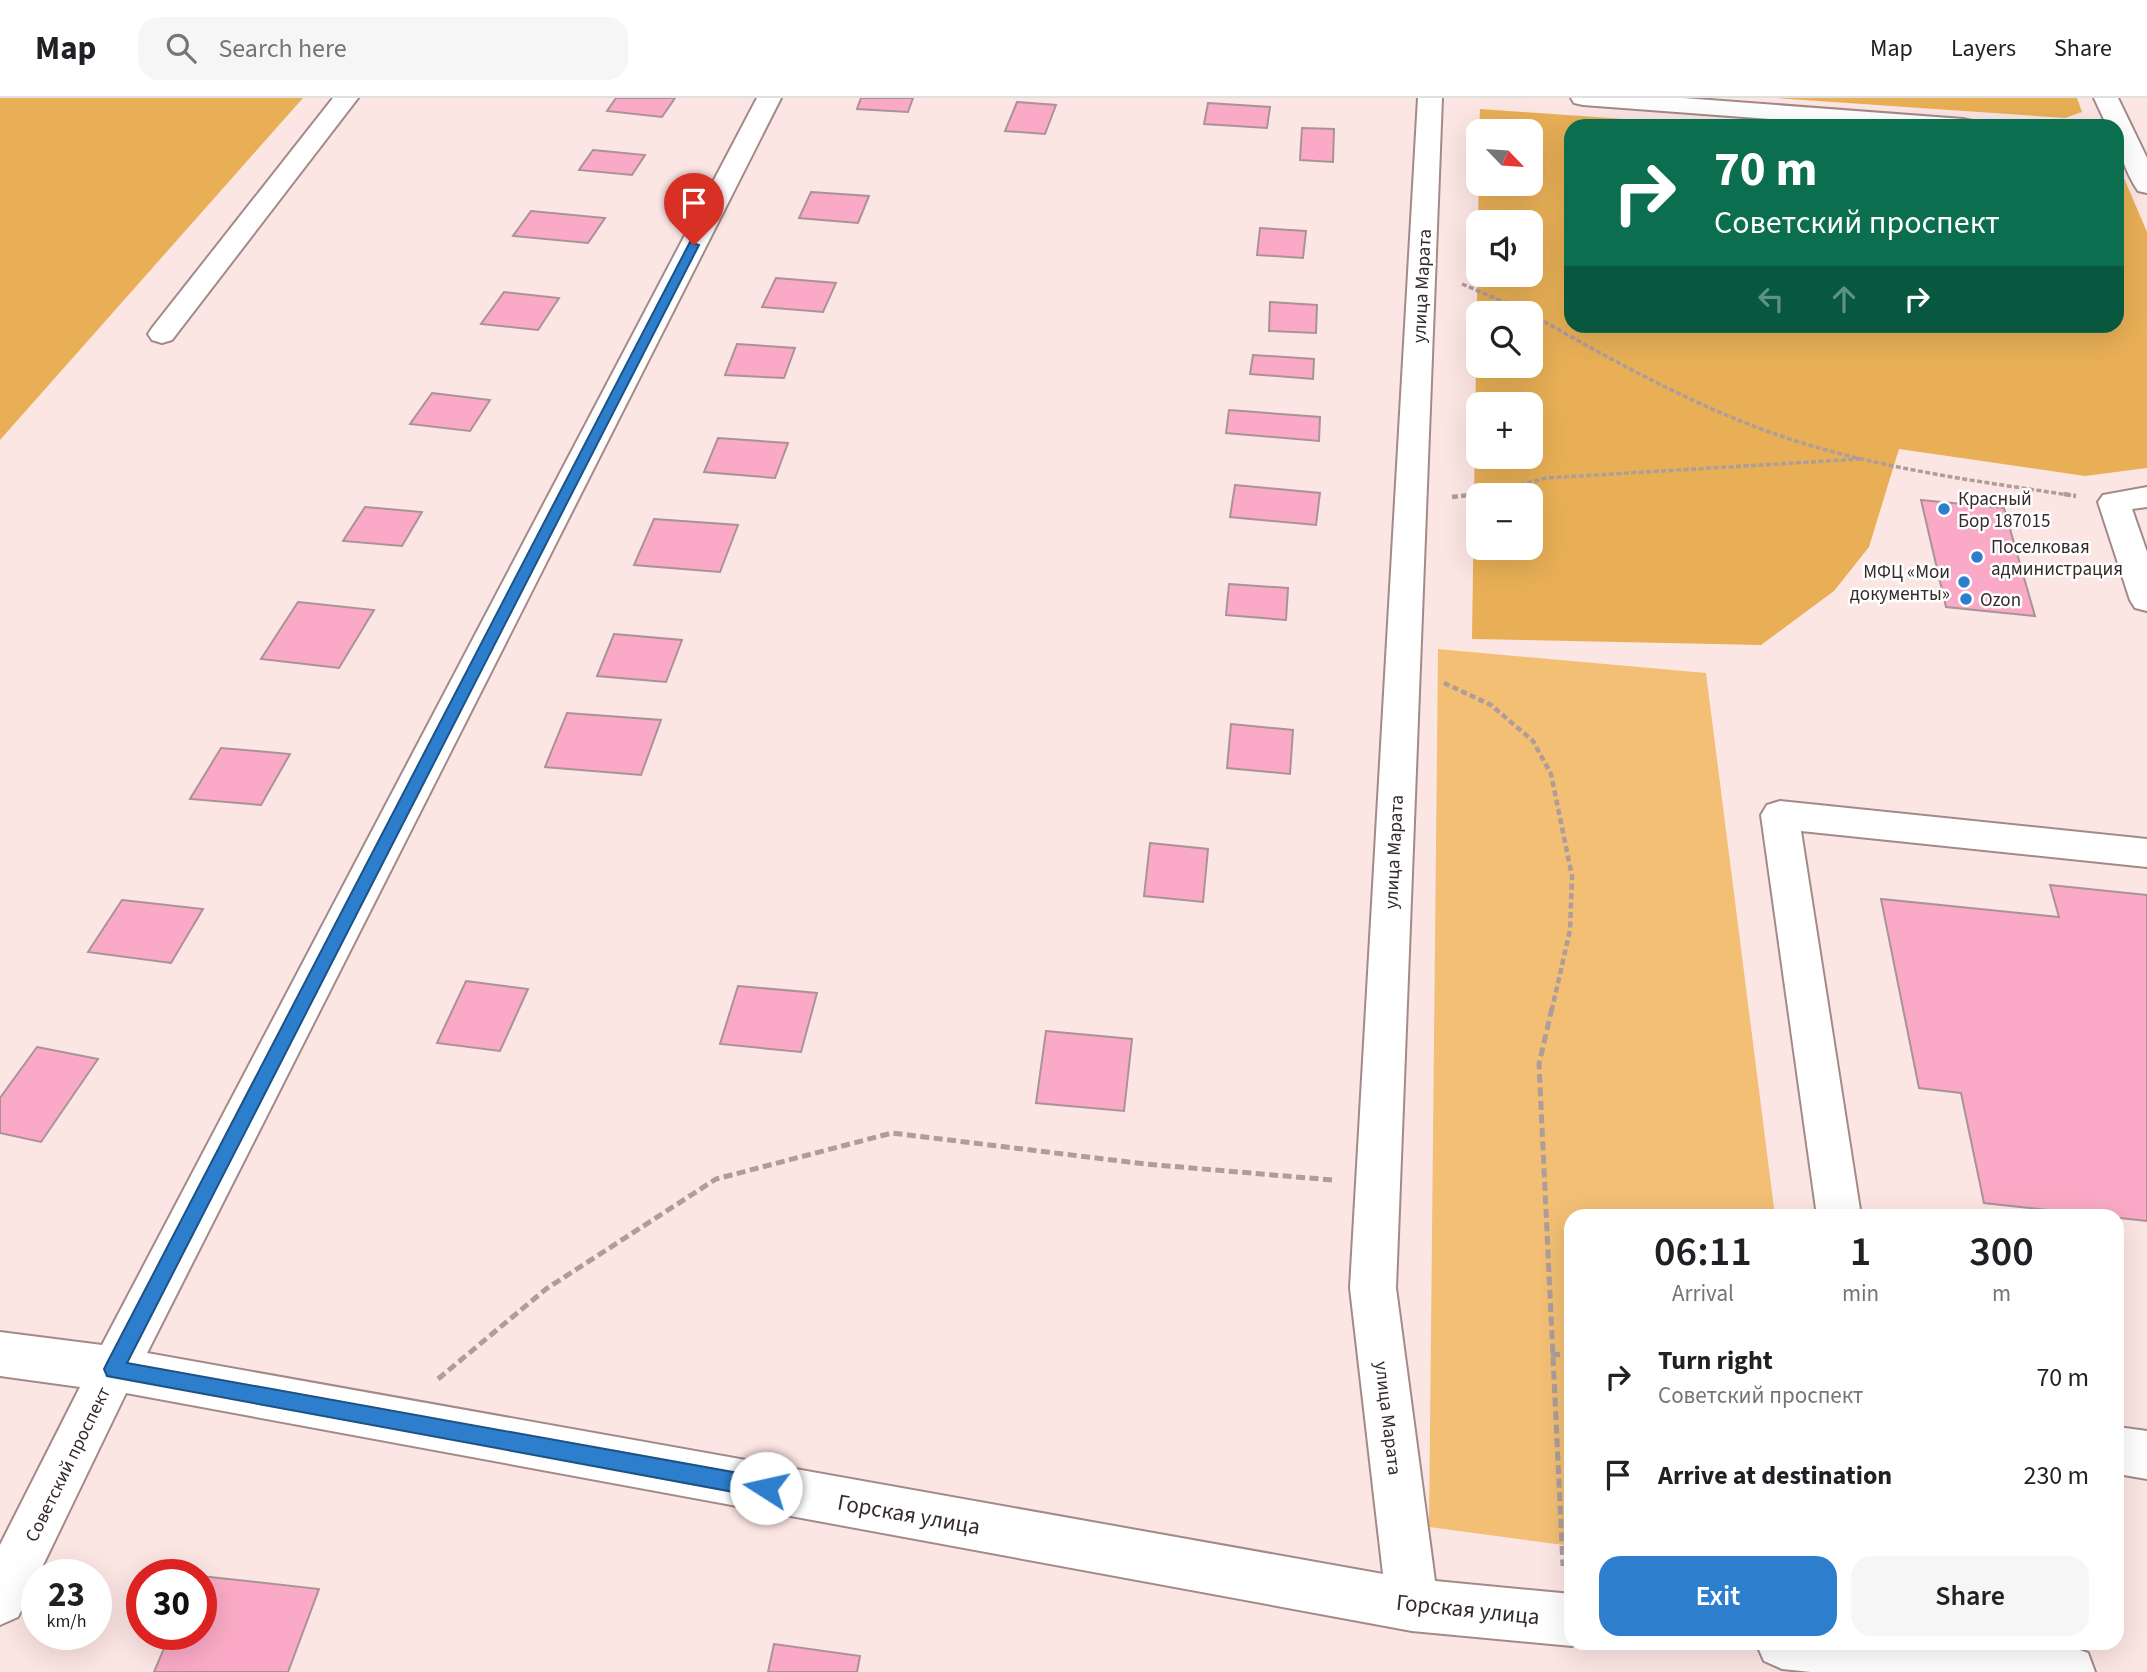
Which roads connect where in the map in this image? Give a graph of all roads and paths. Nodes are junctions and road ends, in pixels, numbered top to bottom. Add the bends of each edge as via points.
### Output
1 (346, 98) edge
2 (769, 98) edge
3 (1430, 98) edge
4 (1583, 98) edge
5 (2106, 98) edge
6 (1869, 119) edge
7 (2119, 119) edge
8 (2130, 138) edge
9 (2147, 185) edge
10 (1422, 268) junction
11 (1502, 301) edge
12 (1543, 320) edge
13 (1564, 332) edge
14 (1566, 333) edge
15 (162, 334) dead end
16 (1865, 459) junction
17 (2147, 497) edge
18 (1410, 501) junction
19 (2114, 502) junction
20 (2147, 600) edge
21 (1402, 663) junction
22 (2147, 853) edge
23 (1377, 1184) junction
24 (1838, 1209) edge
25 (0, 1354) edge
26 (1551, 1354) junction
27 (1564, 1355) edge
28 (114, 1369) junction
29 (389, 1420) junction
30 (2124, 1452) edge
31 (2147, 1455) edge
32 (1561, 1541) dead end
33 (0, 1599) edge
34 (1412, 1605) junction
35 (1564, 1619) edge
36 (1916, 1650) edge
37 (2069, 1672) edge

1 - 15 street
2 - 28 street, Советский проспект
3 - 10 street, улица Марата
4 - 6 street
5 - 7 street
8 - 9 street
10 - 11 path
10 - 18 street, улица Марата
12 - 13 path
14 - 16 path via 1646,379 1717,412
16 - 18 path via 1546,478 1489,493
16 - 19 path
17 - 19 street
18 - 21 street, улица Марата
19 - 20 street
21 - 23 street, улица Марата
21 - 26 path via 1491,705 1533,741 1551,774 1572,876 1570,930 1539,1064
22 - 24 street via 1780,815
23 - 29 path via 1145,1164 892,1133 716,1179 546,1289
23 - 34 street, улица Марата via 1373,1288
25 - 28 street, Горская улица
26 - 27 path
26 - 32 path
28 - 29 street, Горская улица
28 - 33 street, Советский проспект
29 - 34 street, Горская улица
30 - 31 street
34 - 35 street, Горская улица
36 - 37 street

